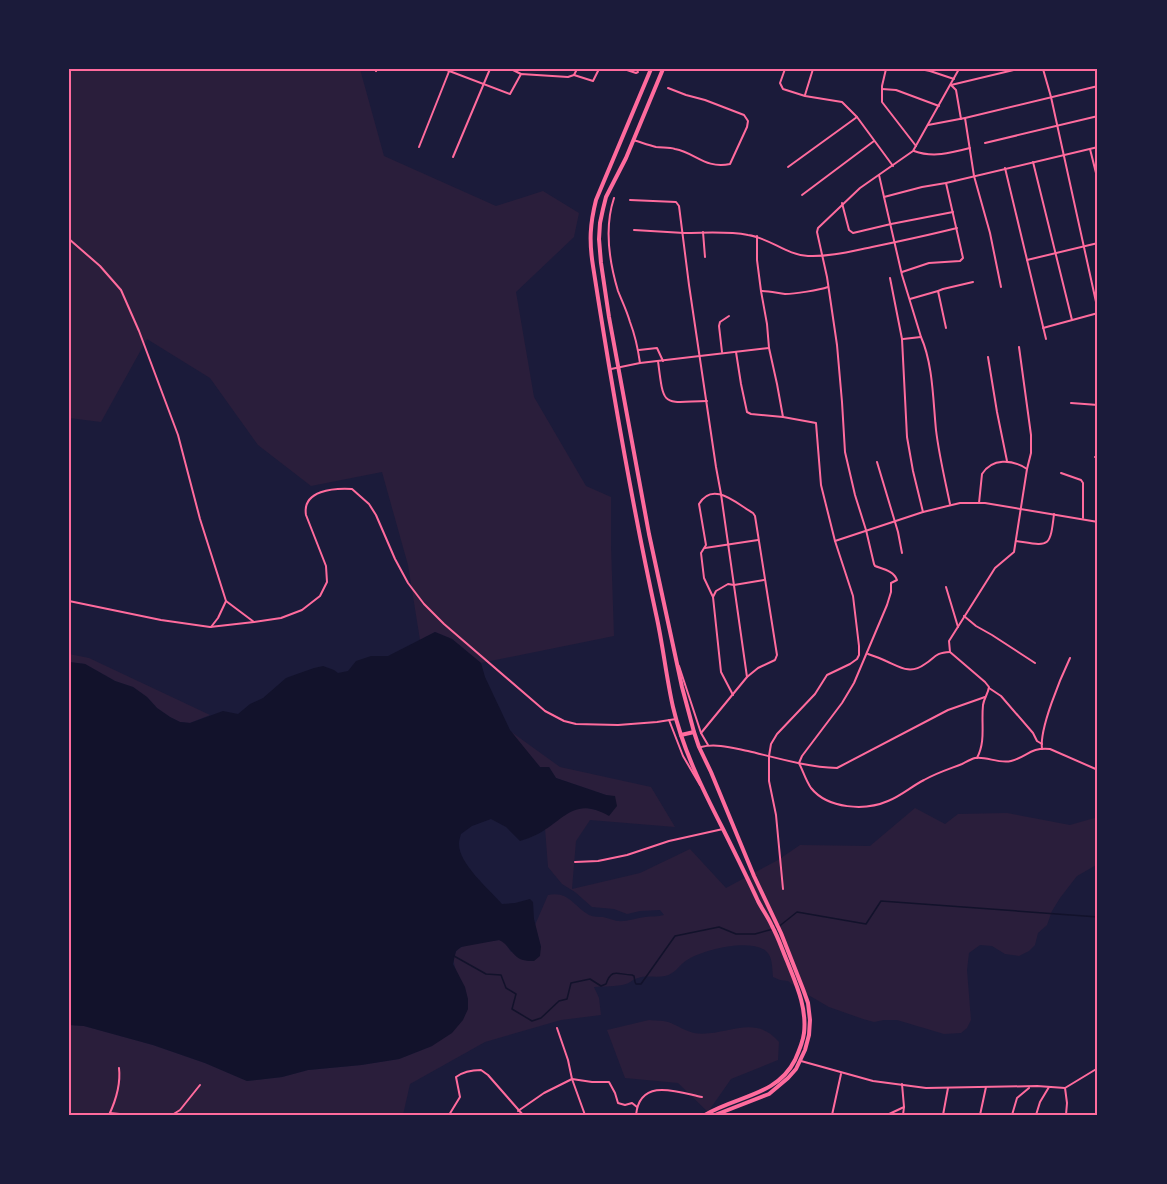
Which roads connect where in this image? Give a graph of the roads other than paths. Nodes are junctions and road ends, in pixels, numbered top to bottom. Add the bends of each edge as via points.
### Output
1 (444, 69) edge
2 (490, 69) edge
3 (510, 69) edge
4 (577, 69) edge
5 (599, 69) edge
6 (624, 69) edge
7 (635, 69) edge
8 (651, 69) edge
9 (663, 69) edge
10 (785, 69) edge
11 (813, 69) edge
12 (886, 69) edge
13 (920, 69) edge
14 (959, 69) edge
15 (1018, 69) edge
16 (1043, 69) edge
17 (449, 70) edge
18 (522, 74) junction
19 (574, 75) junction
20 (954, 79) junction
21 (484, 84) junction
22 (951, 85) junction
23 (1098, 86) edge
24 (668, 88) dead end
25 (882, 89) junction
26 (805, 96) junction
27 (1051, 97) junction
28 (939, 106) junction
29 (1098, 116) edge
30 (857, 117) junction
31 (963, 118) junction
32 (928, 125) junction
33 (1057, 126) junction
34 (633, 140) junction
35 (874, 141) junction
36 (985, 143) dead end
37 (916, 146) junction
38 (419, 147) dead end
39 (1098, 147) edge
40 (970, 148) junction
41 (1090, 149) junction
42 (914, 151) junction
43 (1062, 155) junction
44 (453, 157) dead end
45 (1033, 162) junction
46 (892, 166) junction
47 (788, 167) dead end
48 (1005, 168) junction
49 (879, 175) junction
50 (974, 176) junction
51 (1098, 181) edge
52 (946, 183) junction
53 (802, 195) dead end
54 (884, 197) junction
55 (614, 198) dead end
56 (630, 200) dead end
57 (842, 204) junction
58 (954, 212) junction
59 (891, 224) junction
60 (957, 228) junction
61 (633, 230) dead end
62 (682, 232) junction
63 (703, 232) junction
64 (757, 236) junction
65 (69, 239) edge
66 (895, 242) junction
67 (1098, 243) edge
68 (1084, 247) junction
69 (1055, 253) junction
70 (821, 255) junction
71 (705, 257) dead end
72 (1027, 260) junction
73 (902, 272) junction
74 (890, 278) dead end
75 (973, 282) dead end
76 (828, 287) junction
77 (1001, 287) dead end
78 (761, 291) junction
79 (938, 291) junction
80 (910, 299) junction
81 (1098, 312) edge
82 (729, 316) dead end
83 (1072, 320) junction
84 (946, 328) dead end
85 (1042, 328) junction
86 (921, 337) junction
87 (902, 339) junction
88 (1046, 339) dead end
89 (1018, 347) dead end
90 (769, 348) junction
91 (638, 350) junction
92 (736, 352) junction
93 (722, 354) junction
94 (700, 356) junction
95 (988, 357) dead end
96 (658, 361) junction
97 (663, 361) junction
98 (640, 363) junction
99 (619, 368) junction
100 (610, 369) junction
101 (707, 401) junction
102 (1071, 403) dead end
103 (1098, 405) edge
104 (783, 417) junction
105 (1007, 461) junction
106 (877, 462) dead end
107 (1027, 468) junction
108 (1061, 472) dead end
109 (721, 494) junction
110 (979, 503) junction
111 (950, 504) junction
112 (1020, 509) junction
113 (923, 512) junction
114 (1054, 514) junction
115 (1083, 519) junction
116 (894, 522) junction
117 (1098, 522) edge
118 (866, 530) junction
119 (759, 540) junction
120 (835, 541) junction
121 (1016, 542) junction
122 (728, 544) junction
123 (705, 548) junction
124 (902, 553) dead end
125 (764, 580) junction
126 (734, 585) junction
127 (946, 587) dead end
128 (712, 597) junction
129 (226, 601) junction
130 (69, 602) edge
131 (964, 616) junction
132 (254, 622) junction
133 (210, 627) junction
134 (958, 627) junction
135 (950, 652) junction
136 (867, 654) junction
137 (675, 655) junction
138 (1070, 658) dead end
139 (1035, 663) dead end
140 (747, 677) junction
141 (989, 687) junction
142 (733, 695) junction
143 (985, 697) junction
144 (676, 719) junction
145 (669, 720) junction
146 (694, 732) junction
147 (701, 733) junction
148 (681, 735) junction
149 (1042, 744) junction
150 (708, 745) junction
151 (699, 747) junction
152 (1042, 748) junction
153 (769, 756) junction
154 (976, 758) junction
155 (799, 763) junction
156 (1098, 770) edge
157 (708, 799) junction
158 (723, 829) junction
159 (575, 862) dead end
160 (783, 889) dead end
161 (775, 924) junction
162 (779, 934) junction
163 (557, 1028) dead end
164 (801, 1061) junction
165 (119, 1068) dead end
166 (1098, 1068) edge
167 (841, 1073) junction
168 (572, 1079) junction
169 (902, 1084) junction
170 (200, 1085) dead end
171 (986, 1087) junction
172 (1030, 1087) junction
173 (1049, 1087) junction
174 (948, 1088) junction
175 (1065, 1088) junction
176 (702, 1097) dead end
177 (637, 1107) junction
178 (904, 1107) junction
179 (518, 1111) junction
180 (110, 1114) edge
181 (129, 1115) edge
182 (172, 1115) edge
183 (449, 1115) edge
184 (523, 1115) edge
185 (585, 1115) edge
186 (636, 1115) edge
187 (705, 1115) edge
188 (715, 1115) edge
189 (832, 1115) edge
190 (887, 1115) edge
191 (903, 1115) edge
192 (943, 1115) edge
193 (980, 1115) edge
194 (1012, 1115) edge
195 (1036, 1115) edge
196 (1066, 1115) edge

1 - 17 street
2 - 21 street
3 - 18 street
4 - 19 street
5 - 19 street via 593,81
6 - 7 street via 637,73
8 - 100 main road via 605,177 591,222 591,258
9 - 34 main road
10 - 26 street via 781,87
11 - 26 street
12 - 25 street
13 - 20 street
14 - 20 street
15 - 22 street
16 - 27 street
17 - 21 street
17 - 38 street
18 - 19 street
18 - 21 street via 510,94
20 - 22 street
21 - 44 street
22 - 28 street
22 - 31 street
23 - 27 street
24 - 34 street via 747,118 747,127 730,164 712,164 677,149
25 - 28 street via 896,90
25 - 37 street via 882,102
26 - 30 street via 842,102
27 - 31 street
27 - 33 street
28 - 32 street
29 - 33 street
30 - 35 street
30 - 47 street
31 - 32 street
31 - 40 street
32 - 37 street
33 - 36 street
33 - 43 street
34 - 99 main road via 606,197 600,231 601,262
35 - 46 street
35 - 53 street
37 - 42 street
39 - 41 street
40 - 42 street via 932,155
40 - 50 street
41 - 43 street
41 - 51 street
42 - 46 street
43 - 45 street
43 - 68 street
45 - 48 street
45 - 69 street
46 - 49 street
48 - 50 street
48 - 72 street
49 - 54 street
49 - 57 street
50 - 52 street
50 - 77 street
52 - 54 street
52 - 58 street
54 - 59 street
55 - 91 street via 609,248
56 - 62 street via 678,203
57 - 59 street via 852,233
57 - 70 street via 818,228
58 - 59 street
58 - 60 street
59 - 66 street
60 - 66 street
60 - 73 street via 962,260 929,263
61 - 62 street
62 - 63 street
62 - 94 street
63 - 64 street
63 - 71 street
64 - 70 street via 796,254
64 - 78 street
65 - 129 street via 121,290 139,331 178,435
66 - 70 street
66 - 73 street
67 - 68 street
68 - 69 street
68 - 81 street
69 - 72 street
69 - 83 street
70 - 76 street
72 - 85 street
73 - 80 street
74 - 87 street
75 - 79 street
76 - 78 street via 791,294
76 - 118 street via 837,345 845,452
78 - 90 street
79 - 80 street
79 - 84 street
80 - 86 street
81 - 83 street
82 - 93 street via 719,326
83 - 85 street
85 - 88 street
86 - 87 street
86 - 111 street
87 - 113 street via 907,437
89 - 107 street via 1031,435
90 - 92 street
90 - 104 street
91 - 97 street via 657,348
91 - 98 street
92 - 93 street
92 - 104 street via 747,412
93 - 94 street
94 - 97 street
94 - 101 street
95 - 105 street
96 - 97 street
96 - 98 street
96 - 101 street via 664,398 678,403
98 - 99 street
99 - 100 street
99 - 137 main road
100 - 144 main road
101 - 109 street
102 - 103 street
104 - 120 street via 816,423 820,478
105 - 107 street
105 - 110 street via 983,472
106 - 116 street
107 - 112 street
108 - 115 street via 1083,483
109 - 119 street via 753,513
109 - 122 street
109 - 123 street via 711,493 699,504
110 - 111 street
110 - 112 street
111 - 113 street
112 - 114 street
112 - 121 street
113 - 116 street
114 - 115 street
114 - 121 street via 1046,543
115 - 117 street
116 - 118 street
116 - 124 street
118 - 120 street
118 - 136 street via 875,566 892,573 897,580 891,583 887,605
119 - 122 street
119 - 125 street
120 - 153 street via 853,596 859,655 823,679 815,694 777,734
121 - 131 street via 1014,552 996,568
122 - 123 street
122 - 126 street
123 - 128 street via 701,553 704,578
125 - 126 street
125 - 140 street via 777,655
126 - 128 street via 728,584
126 - 140 street
127 - 134 street
128 - 142 street via 721,672
129 - 132 street
129 - 133 street
130 - 133 street
131 - 134 street
131 - 139 street
132 - 133 street
132 - 145 street via 302,610 320,596 327,582 326,566 306,515 306,504 312,496 327,490 352,489 376,515 395,559 424,604 545,711 576,724
134 - 135 street via 949,641
135 - 136 street via 940,653 924,665 908,670
135 - 141 street
136 - 155 street via 848,693
137 - 146 main road
137 - 147 street
138 - 149 street
140 - 142 street
141 - 143 street
141 - 149 street
142 - 147 street
143 - 154 street via 983,741
143 - 155 street via 948,710 837,768
144 - 145 street
144 - 148 main road
145 - 157 street via 691,772
146 - 148 main road
146 - 151 main road
147 - 150 street
148 - 157 main road
149 - 152 street
150 - 151 street
150 - 153 street
151 - 161 main road
152 - 154 street via 1009,762
152 - 156 street
153 - 155 street
153 - 160 street
154 - 155 street via 937,773 890,801 860,807 829,801 817,793
157 - 158 main road
158 - 159 street via 627,855
158 - 161 main road via 759,903
161 - 162 main road
162 - 164 main road via 808,1003 809,1035
162 - 187 main road via 803,1004 800,1051 779,1081
163 - 168 street
164 - 167 street
164 - 188 main road via 776,1089
165 - 180 street via 117,1096
166 - 175 street
167 - 169 street
167 - 189 street
168 - 177 street via 609,1082 618,1103
168 - 179 street
168 - 185 street
169 - 174 street
169 - 178 street
170 - 182 street
171 - 172 street
171 - 174 street
171 - 193 street
172 - 173 street
172 - 194 street via 1017,1098
173 - 175 street
173 - 195 street
174 - 192 street
175 - 196 street
176 - 177 street via 663,1089 643,1097
177 - 186 street
178 - 190 street
178 - 191 street
179 - 183 street via 488,1075 473,1070 456,1077 460,1097
179 - 184 street
180 - 181 street

